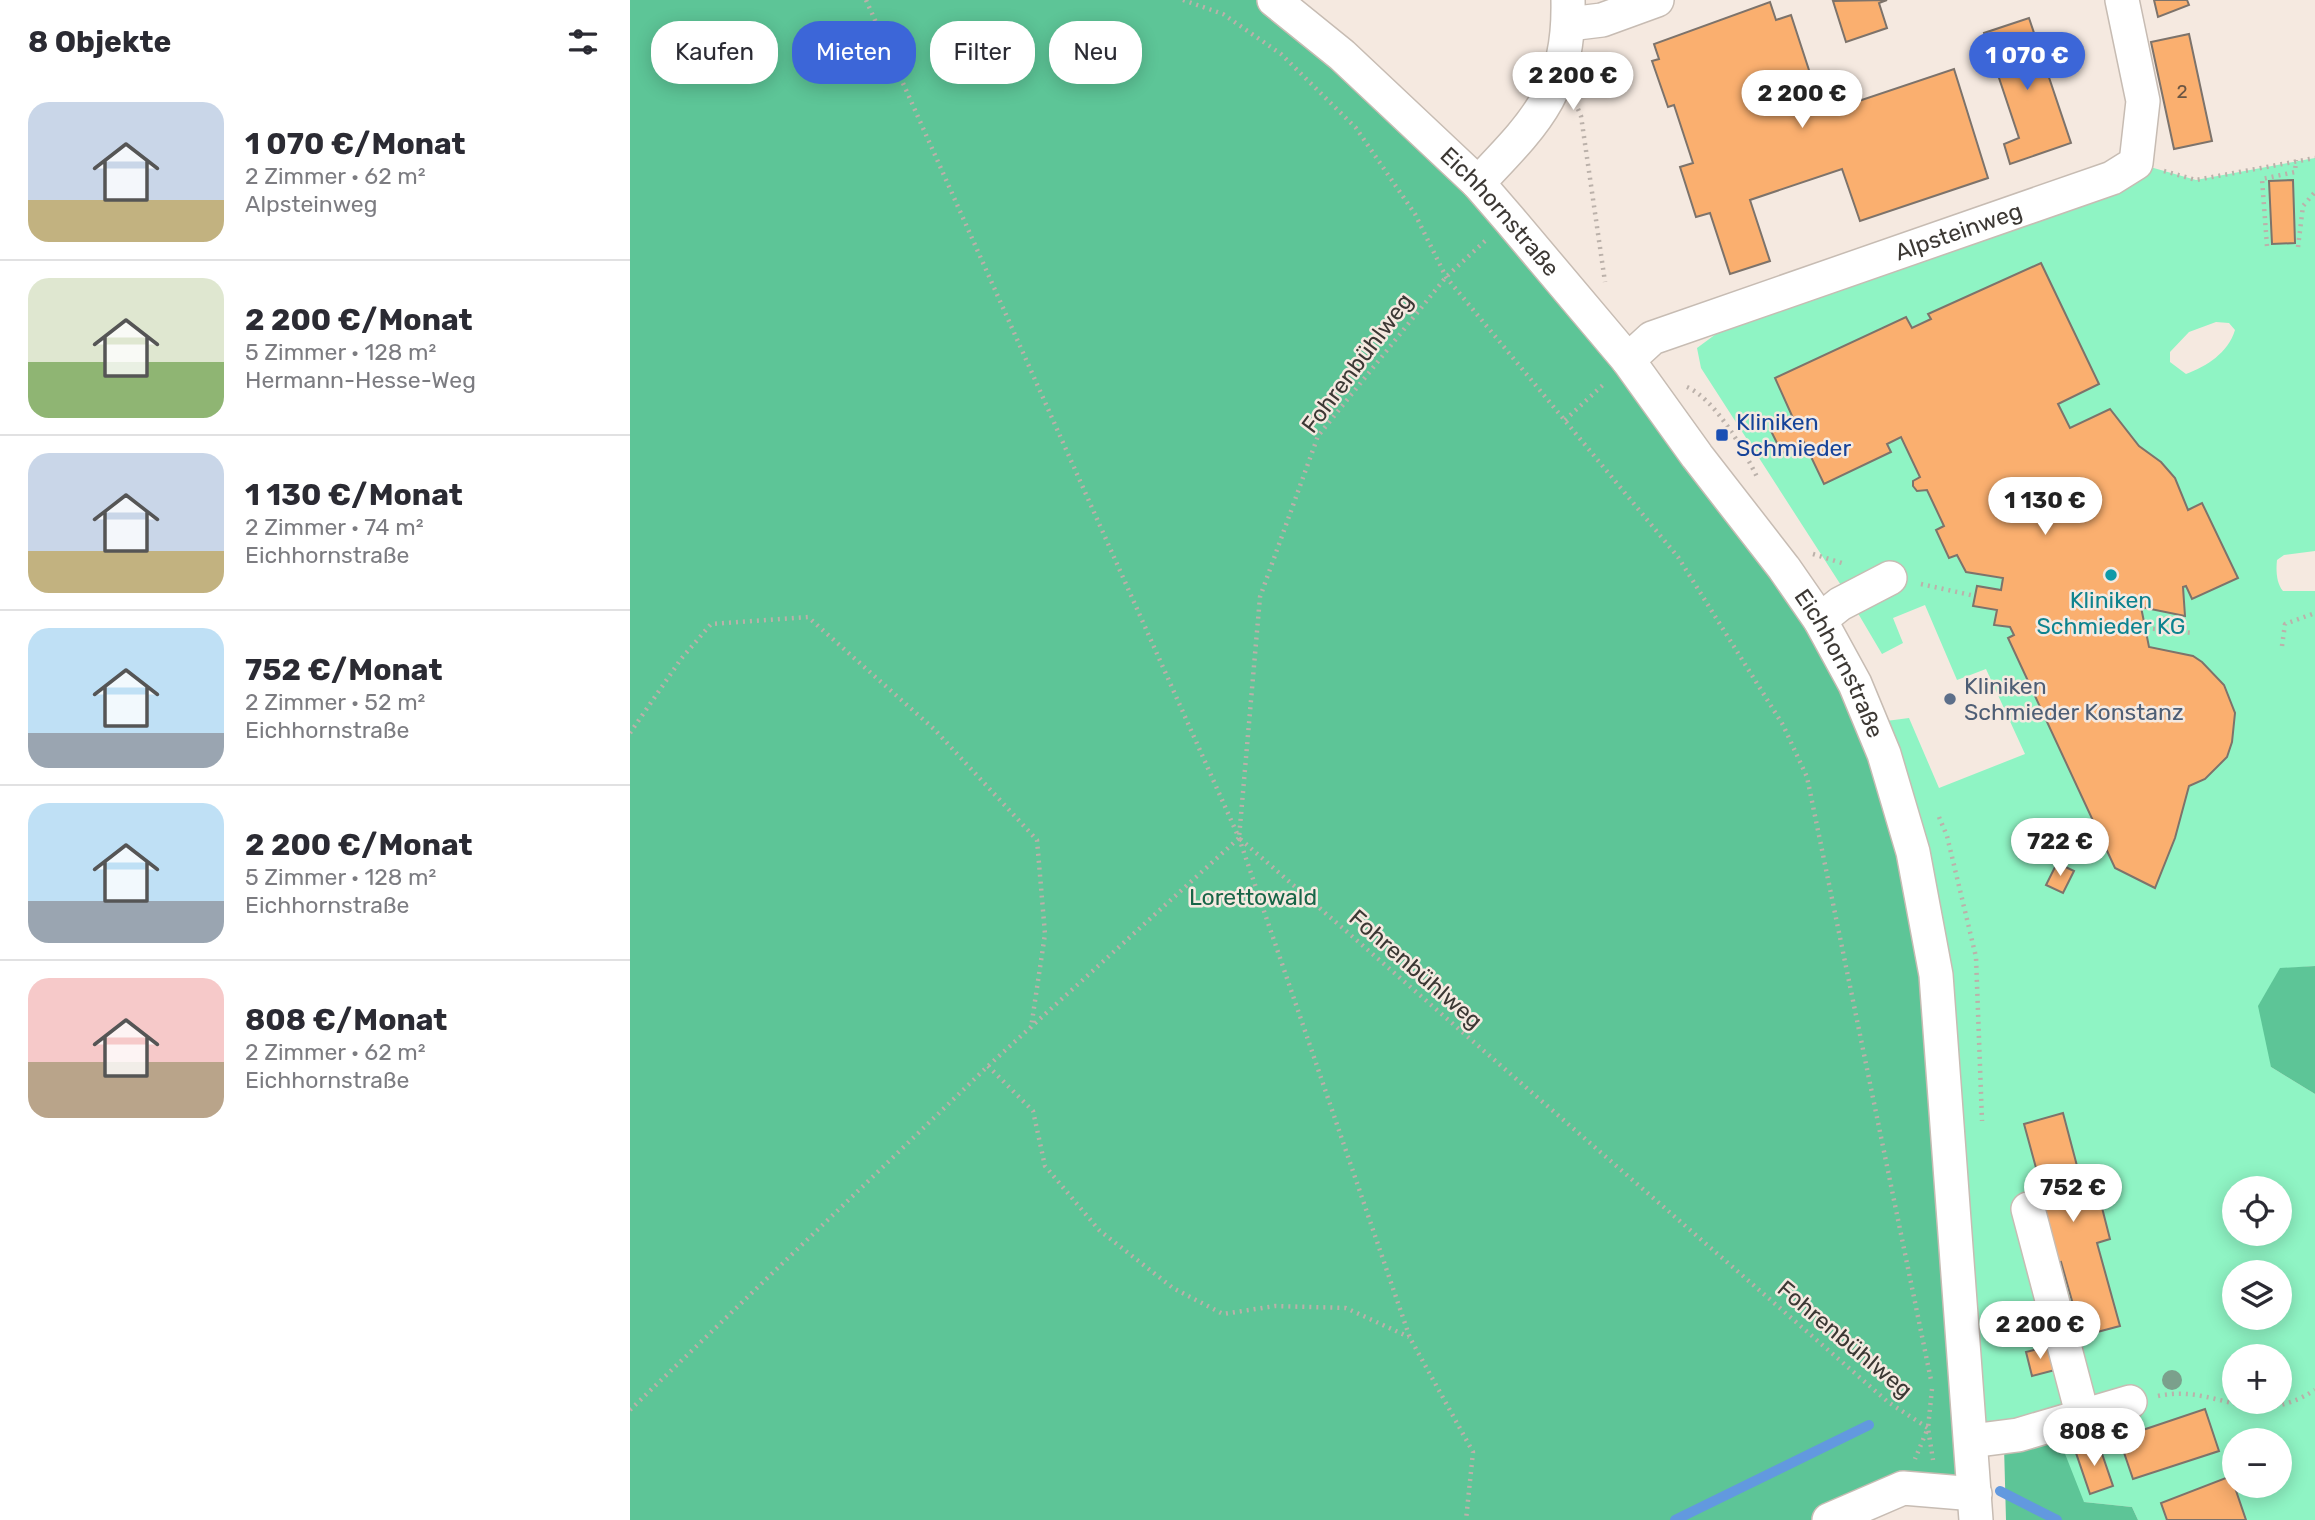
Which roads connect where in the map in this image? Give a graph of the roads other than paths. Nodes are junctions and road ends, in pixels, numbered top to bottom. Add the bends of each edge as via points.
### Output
1 (1274, 0) edge
2 (1657, 0) edge
3 (2122, 0) edge
4 (1568, 12) edge
5 (1478, 183) junction
6 (1628, 360) junction
7 (1890, 578) road end
8 (1820, 620) junction
9 (2028, 1209) dead end
10 (2130, 1402) road end
11 (2083, 1417) junction
12 (1971, 1441) junction
13 (1976, 1507) edge
14 (1829, 1520) edge

1 - 5 street, Eichhornstraße via 1342,55
2 - 4 street via 1602,20
3 - 6 street, Alpsteinweg via 2143,101 2137,163 2112,178 1652,338
4 - 5 street via 1560,77 1543,112
5 - 6 street, Eichhornstraße
6 - 8 street, Eichhornstraße
7 - 8 street
8 - 12 street, Eichhornstraße via 1855,684 1884,754 1913,852 1936,975
9 - 11 street
10 - 11 street
11 - 12 street via 2018,1435
12 - 13 street, Eichhornstraße
13 - 14 street via 1937,1490 1903,1488

